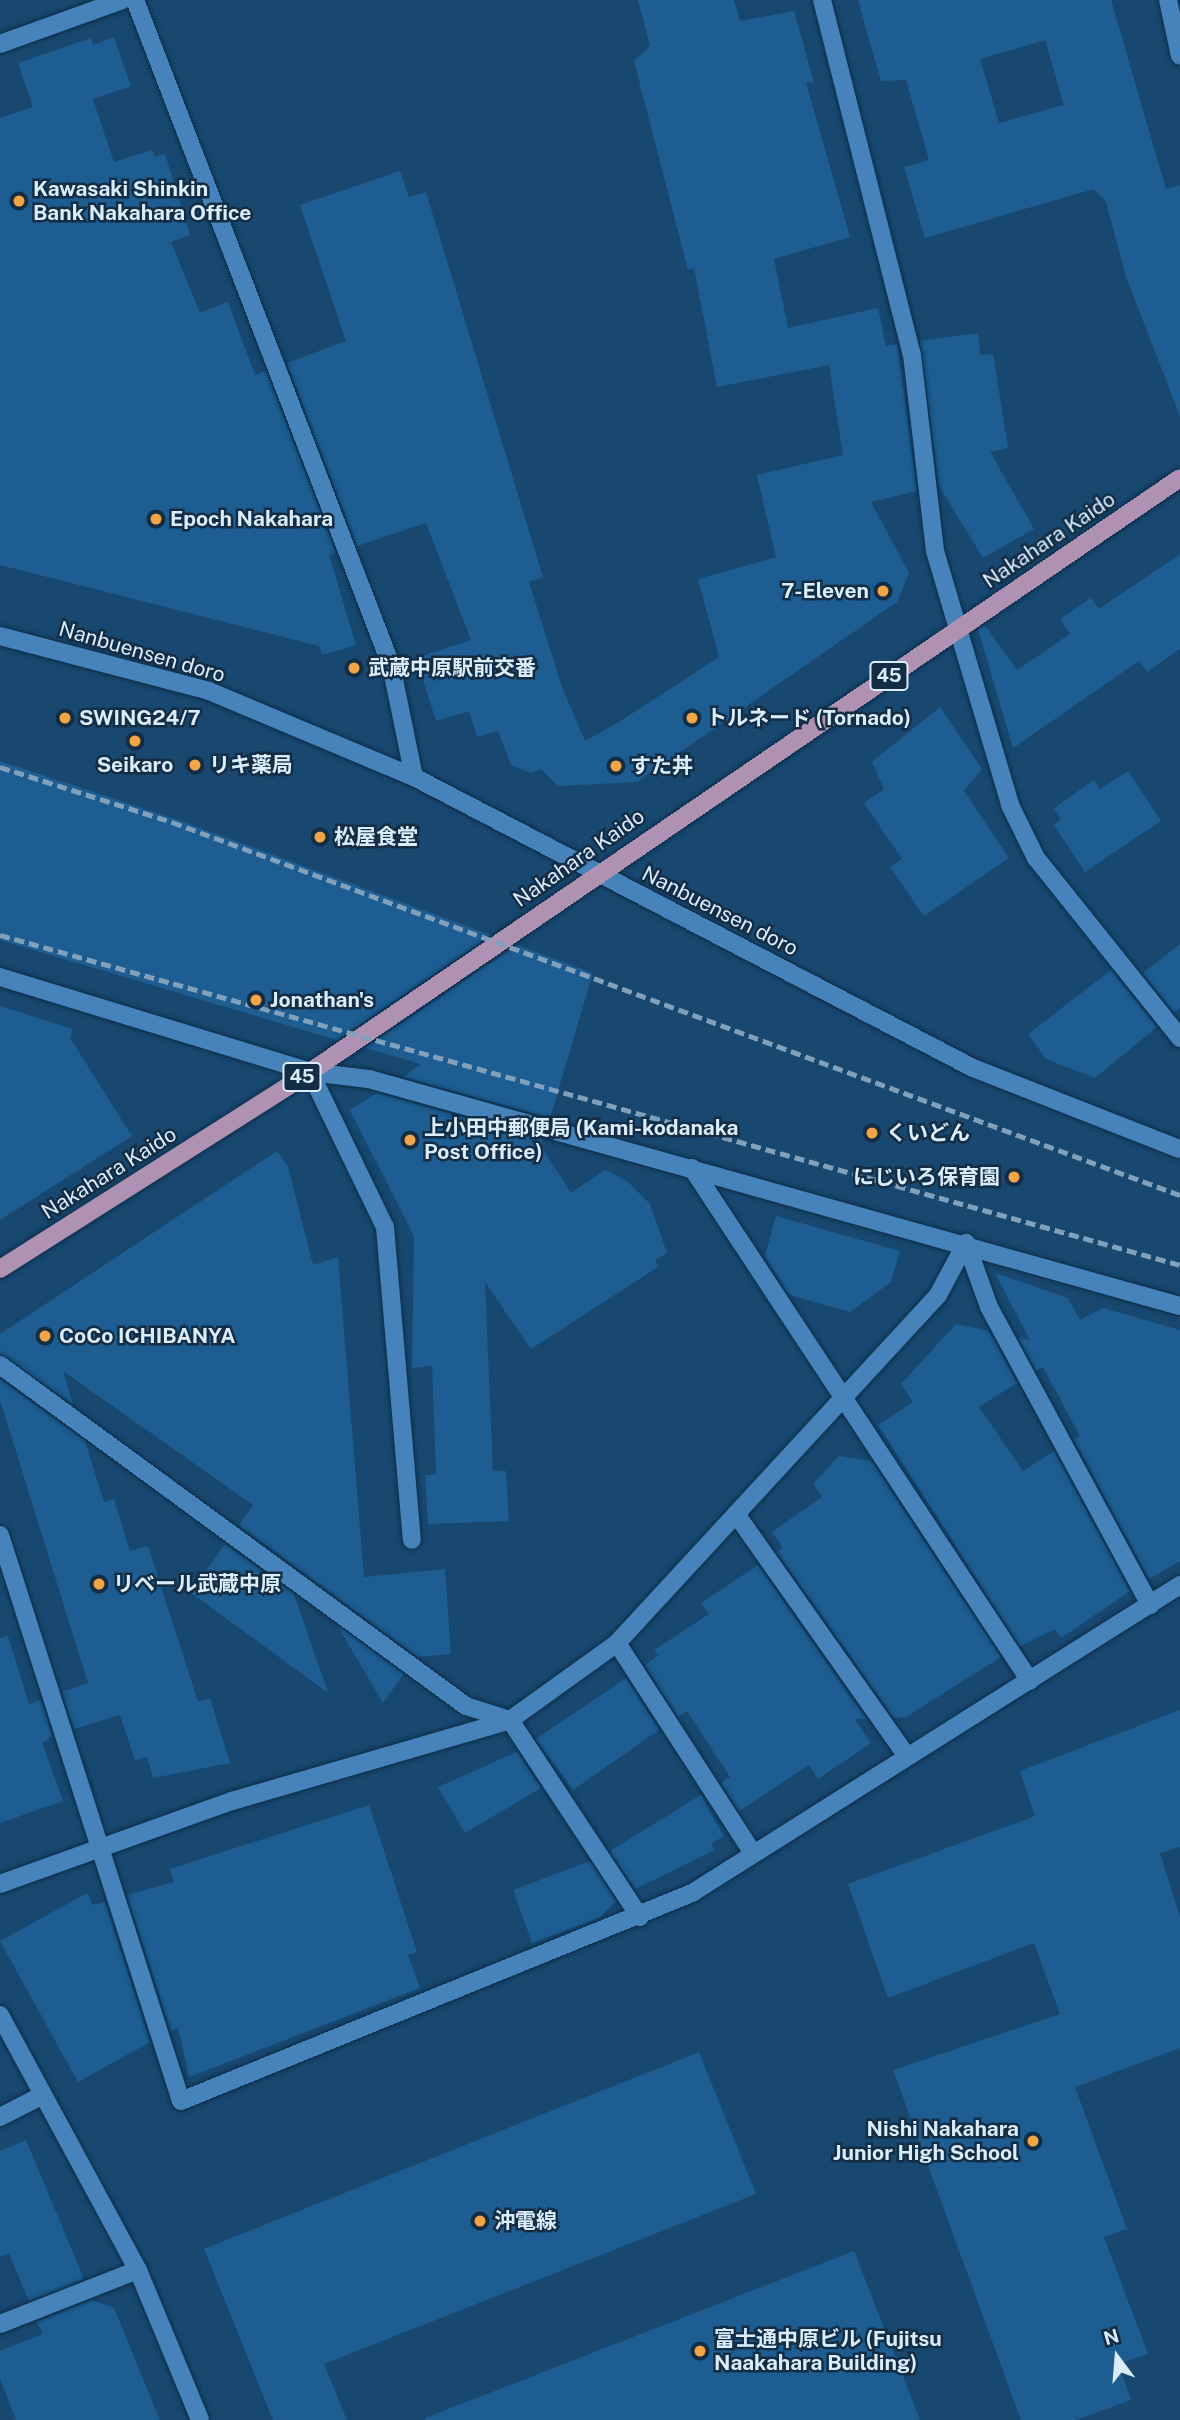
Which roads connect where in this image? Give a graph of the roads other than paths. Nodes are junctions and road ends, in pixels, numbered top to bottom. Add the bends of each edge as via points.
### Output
1 (122, 0) edge
2 (135, 0) edge
3 (822, 0) edge
4 (1168, 0) edge
5 (0, 44) edge
6 (1180, 55) edge
7 (1180, 478) edge
8 (956, 631) junction
9 (0, 636) edge
10 (414, 777) junction
11 (597, 873) junction
12 (0, 978) edge
13 (1180, 1038) edge
14 (310, 1072) junction
15 (1180, 1149) edge
16 (692, 1168) junction
17 (966, 1243) junction
18 (0, 1269) edge
19 (1180, 1306) edge
20 (0, 1365) edge
21 (845, 1398) junction
22 (736, 1514) junction
23 (0, 1535) edge
24 (412, 1540) dead end
25 (1180, 1585) edge
26 (1150, 1605) junction
27 (617, 1643) junction
28 (1030, 1681) junction
29 (510, 1720) junction
30 (906, 1755) junction
31 (101, 1844) junction
32 (752, 1852) junction
33 (0, 1884) edge
34 (640, 1917) junction
35 (0, 2015) edge
36 (43, 2095) junction
37 (0, 2117) edge
38 (138, 2270) junction
39 (0, 2324) edge
40 (200, 2420) edge

1 - 5 street
2 - 10 street via 391,665
3 - 8 street via 912,355 935,551
4 - 6 street
7 - 8 main road, Nakahara Kaido / 45
8 - 11 main road, Nakahara Kaido / 45
8 - 13 street via 1010,805 1036,858
9 - 10 street, Nanbuensen doro via 209,691
10 - 11 street, Nanbuensen doro
11 - 14 main road, Nakahara Kaido / 45
11 - 15 street, Nanbuensen doro via 974,1068
12 - 14 street
14 - 16 street via 369,1079
14 - 18 main road, Nakahara Kaido / 45
14 - 24 street via 385,1227
16 - 17 street
16 - 21 street
17 - 19 street
17 - 21 street via 938,1295
17 - 26 street via 989,1307
20 - 29 street via 466,1706
21 - 22 street
21 - 28 street
22 - 27 street
22 - 30 street
23 - 31 street
25 - 26 street
26 - 28 street
27 - 29 street
27 - 32 street
28 - 30 street
29 - 31 street
29 - 34 street
30 - 32 street
31 - 33 street
31 - 34 street via 181,2101
32 - 34 street via 692,1893
35 - 36 street
36 - 37 street
36 - 38 street
38 - 39 street
38 - 40 street

